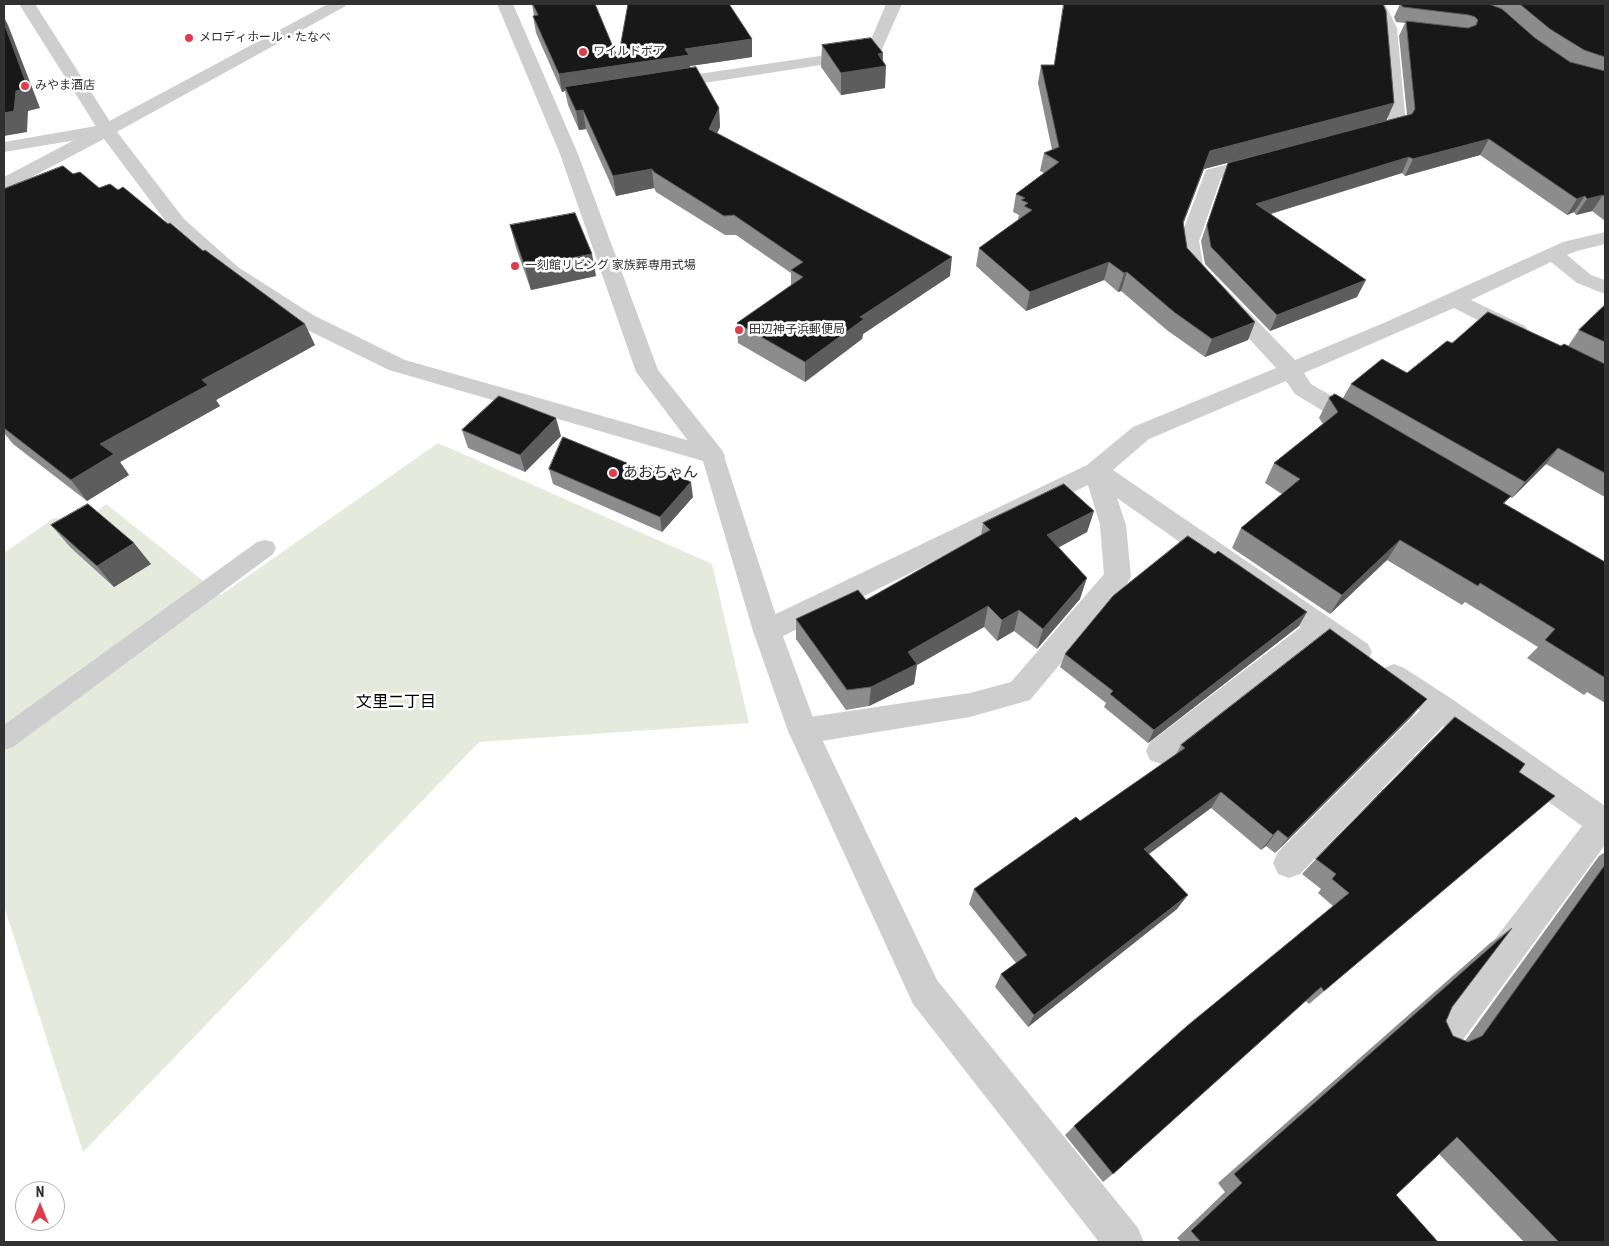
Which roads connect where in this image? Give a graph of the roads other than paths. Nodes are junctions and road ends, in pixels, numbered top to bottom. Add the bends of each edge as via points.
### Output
1 (27, 4) edge
2 (339, 4) edge
3 (505, 4) edge
4 (894, 4) edge
5 (1378, 5) junction
6 (1398, 5) dead end
7 (1359, 6) edge
8 (645, 86) edge
9 (566, 98) edge
10 (546, 101) junction
11 (108, 130) junction
12 (1351, 137) edge
13 (4, 147) edge
14 (1278, 157) edge
15 (4, 184) edge
16 (1605, 238) edge
17 (1554, 254) junction
18 (1605, 288) edge
19 (1453, 300) junction
20 (1534, 340) edge
21 (1290, 369) junction
22 (1379, 433) edge
23 (713, 456) junction
24 (1096, 471) junction
25 (265, 548) dead end
26 (1321, 627) junction
27 (766, 631) junction
28 (1442, 708) junction
29 (803, 731) junction
30 (4, 739) edge
31 (1161, 751) dead end
32 (1604, 823) edge
33 (1289, 864) dead end
34 (1444, 1035) edge
35 (1124, 1242) edge

1 - 11 street
2 - 11 street
3 - 10 street
4 - 8 street via 873,53
5 - 6 street
5 - 7 street
5 - 12 street via 1398,30 1397,125
9 - 10 street
10 - 23 street via 570,154 647,372
11 - 13 street
11 - 15 street
11 - 23 street via 177,224 231,271 304,320 396,365
14 - 21 street via 1213,174 1189,241 1193,266
16 - 17 street via 1570,246
17 - 18 street via 1584,279
17 - 19 street
19 - 20 street
19 - 21 street
21 - 22 street via 1303,389
21 - 24 street via 1141,433
23 - 27 street
24 - 26 street
24 - 27 street
24 - 29 street via 1113,525 1118,577 1020,691 970,706
25 - 30 lane
26 - 28 street
26 - 31 street
27 - 29 street
28 - 32 street
28 - 33 street
29 - 35 street via 925,992
32 - 34 street

